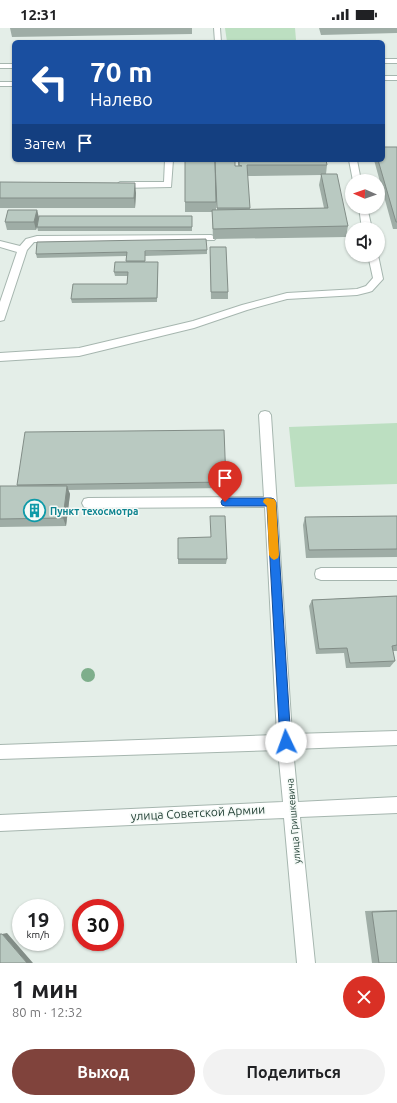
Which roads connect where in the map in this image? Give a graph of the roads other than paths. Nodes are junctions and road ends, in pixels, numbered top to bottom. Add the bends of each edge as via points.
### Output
1 (217, 28) edge
2 (218, 40) edge
3 (385, 61) edge
4 (397, 61) edge
5 (0, 66) edge
6 (12, 66) edge
7 (385, 78) edge
8 (397, 78) edge
9 (0, 84) edge
10 (12, 84) edge
11 (169, 162) edge
12 (353, 162) edge
13 (356, 174) edge
14 (112, 185) edge
15 (211, 238) edge
16 (0, 244) edge
17 (22, 250) junction
18 (374, 262) edge
19 (0, 317) edge
20 (0, 357) edge
21 (265, 416) dead end
22 (271, 502) junction
23 (88, 504) dead end
24 (321, 574) dead end
25 (397, 574) edge
26 (397, 738) edge
27 (286, 742) junction
28 (0, 752) edge
29 (397, 805) edge
30 (291, 809) junction
31 (0, 823) edge
32 (306, 963) edge

1 - 2 street
3 - 4 street
5 - 6 street
7 - 8 street
9 - 10 street
11 - 14 street via 168,185
12 - 13 street
15 - 17 street via 37,239 29,240
16 - 17 street
17 - 19 street
18 - 20 street via 378,279 369,289 287,296 194,324 79,352
21 - 22 street, улица Гришкевича
22 - 23 street
22 - 27 street, улица Гришкевича
24 - 25 street
26 - 27 street
27 - 28 street
27 - 30 street, улица Гришкевича
29 - 30 street, улица Советской Армии
30 - 31 street, улица Советской Армии
30 - 32 street, улица Гришкевича

